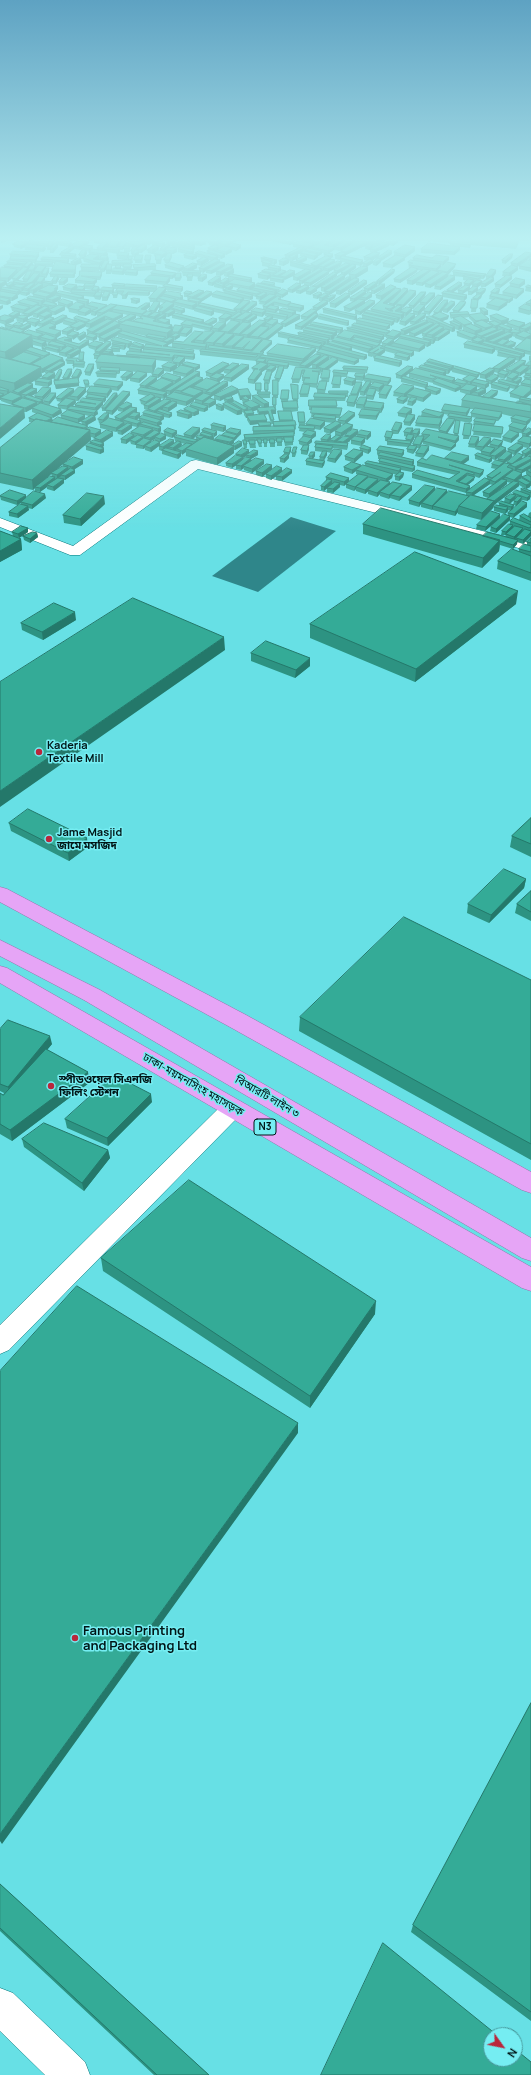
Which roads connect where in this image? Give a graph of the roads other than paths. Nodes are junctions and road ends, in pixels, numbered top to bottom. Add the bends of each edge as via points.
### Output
1 (0, 522) edge
2 (531, 547) edge
3 (0, 894) edge
4 (0, 947) edge
5 (0, 973) edge
6 (233, 1108) junction
7 (531, 1183) edge
8 (531, 1252) edge
9 (531, 1280) edge
10 (0, 1342) edge
11 (0, 2006) edge
12 (72, 2075) edge

1 - 2 street via 75,552 196,464
3 - 7 highway via 245,1025
4 - 8 highway, বিআরটি লাইন ৩ via 92,996
5 - 6 highway, ঢাকা-ময়মনসিংহ মহাসড়ক / N3
6 - 9 highway, ঢাকা-ময়মনসিংহ মহাসড়ক / N3
6 - 10 street
11 - 12 street

